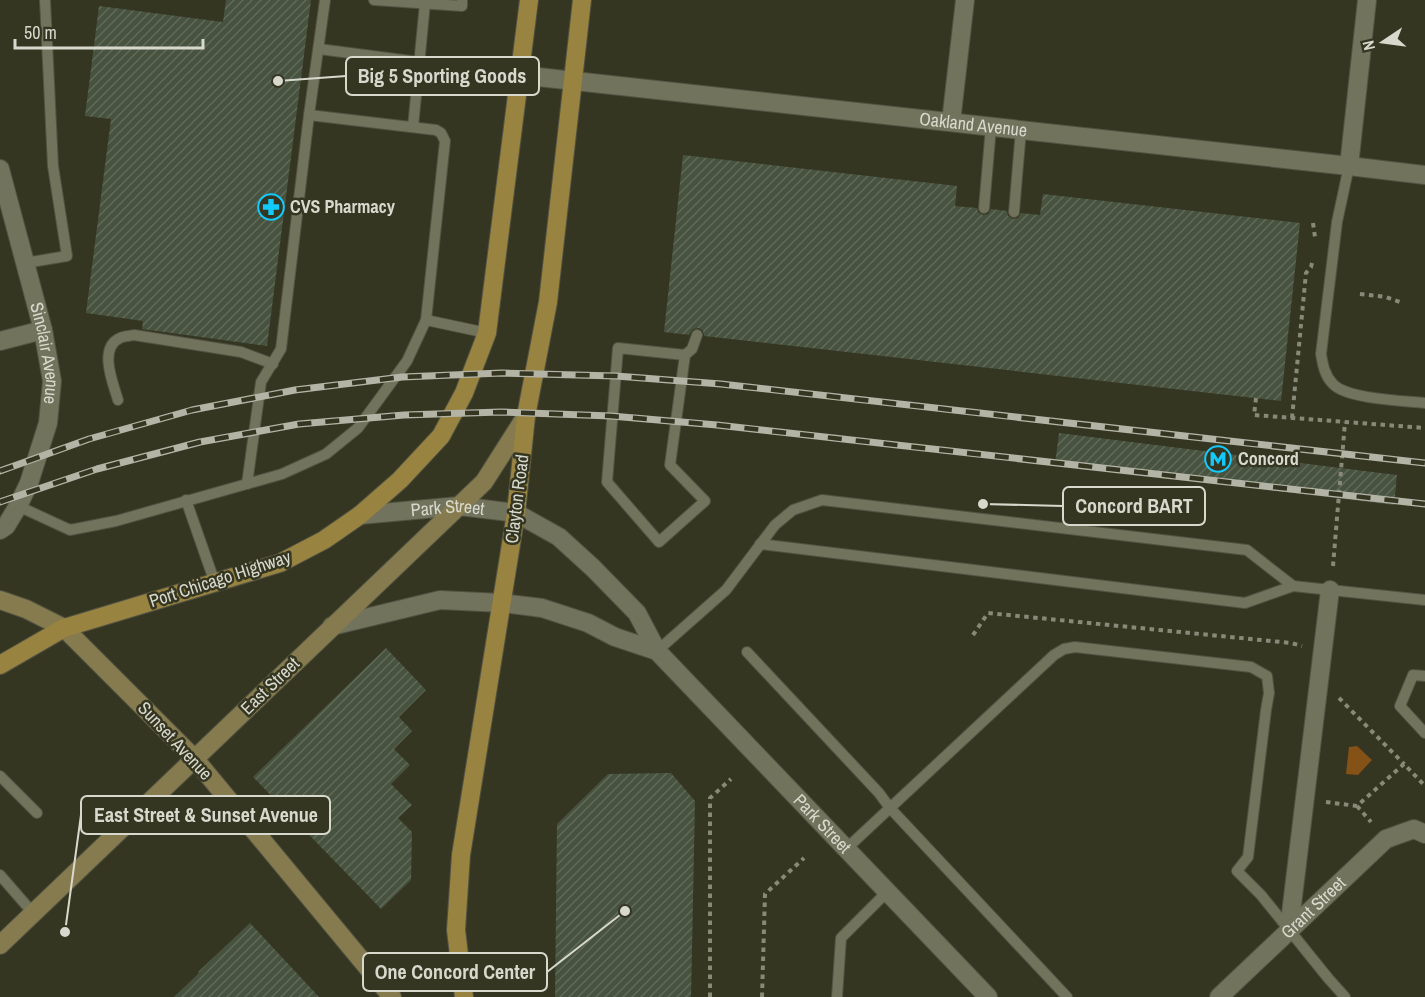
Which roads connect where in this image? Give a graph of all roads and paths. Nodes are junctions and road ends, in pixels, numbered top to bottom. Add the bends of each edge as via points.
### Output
1 (45, 0) edge
2 (325, 0) edge
3 (374, 0) edge
4 (462, 0) edge
5 (529, 0) edge
6 (582, 0) edge
7 (964, 0) edge
8 (1367, 0) edge
9 (425, 3) junction
10 (319, 49) junction
11 (420, 61) junction
12 (520, 75) junction
13 (574, 81) junction
14 (309, 115) junction
15 (951, 122) junction
16 (413, 127) junction
17 (991, 127) junction
18 (1021, 130) junction
19 (1349, 166) junction
20 (0, 169) edge
21 (1425, 175) edge
22 (984, 208) dead end
23 (1014, 212) dead end
24 (1313, 223) dead end
25 (1314, 246) dead end
26 (1313, 256) dead end
27 (25, 263) junction
28 (1360, 294) dead end
29 (1400, 302) dead end
30 (426, 320) junction
31 (43, 330) junction
32 (487, 333) junction
33 (697, 335) dead end
34 (0, 341) edge
35 (685, 355) junction
36 (273, 364) junction
37 (1256, 398) dead end
38 (118, 400) dead end
39 (1425, 403) edge
40 (526, 416) junction
41 (1292, 418) junction
42 (1345, 422) junction
43 (1425, 428) edge
44 (247, 484) junction
45 (186, 500) junction
46 (18, 506) junction
47 (459, 506) junction
48 (516, 513) junction
49 (360, 515) junction
50 (0, 530) edge
51 (760, 544) junction
52 (1333, 566) dead end
53 (215, 583) junction
54 (1293, 586) junction
55 (1330, 590) junction
56 (0, 600) edge
57 (1425, 600) edge
58 (502, 603) junction
59 (332, 626) junction
60 (64, 628) junction
61 (973, 635) dead end
62 (1323, 649) junction
63 (657, 651) junction
64 (747, 652) dead end
65 (0, 665) edge
66 (1425, 676) edge
67 (1320, 679) junction
68 (1425, 733) edge
69 (194, 758) junction
70 (1404, 764) junction
71 (0, 776) edge
72 (731, 779) dead end
73 (1425, 786) edge
74 (1305, 799) junction
75 (1357, 806) junction
76 (890, 808) junction
77 (37, 813) dead end
78 (1371, 822) dead end
79 (1420, 832) edge
80 (846, 849) junction
81 (804, 858) dead end
82 (0, 875) edge
83 (887, 892) junction
84 (33, 913) junction
85 (1289, 930) junction
86 (0, 945) edge
87 (392, 997) edge
88 (464, 997) edge
89 (710, 997) edge
90 (762, 997) edge
91 (837, 997) edge
92 (988, 997) edge
93 (1067, 997) edge
94 (1219, 997) edge
95 (1345, 997) edge

1 - 27 lane via 53,166 67,256
2 - 10 lane
3 - 9 lane
4 - 9 lane via 462,6
5 - 12 main road
6 - 13 main road, Clayton Road
7 - 15 street
8 - 19 street
9 - 11 lane
10 - 11 lane
10 - 14 lane
11 - 12 lane
11 - 16 lane
12 - 13 street, Oakland Avenue
12 - 32 main road
13 - 15 street, Oakland Avenue
13 - 40 main road, Clayton Road via 548,302
14 - 16 lane
14 - 36 lane via 281,349
15 - 17 street, Oakland Avenue
16 - 30 lane via 436,130 445,141
17 - 18 street, Oakland Avenue
17 - 22 lane
18 - 19 street, Oakland Avenue
18 - 23 lane
19 - 21 street, Oakland Avenue
19 - 39 lane via 1336,222 1321,354 1325,373 1335,386 1348,393
20 - 27 street, Sinclair Avenue
24 - 25 path
26 - 41 path via 1306,273
27 - 31 street, Sinclair Avenue
28 - 29 path
30 - 32 lane
30 - 44 lane via 407,360 358,428 326,454 282,474
31 - 34 street
31 - 46 street, Sinclair Avenue via 52,381 48,423
32 - 49 main road, Port Chicago Highway via 464,393 441,436
33 - 35 lane
35 - 35 lane via 618,348 607,482 659,542 705,501 670,465
36 - 38 lane via 241,352 134,335 119,338 110,349 108,363
36 - 44 lane via 261,382
37 - 41 path via 1254,415
40 - 47 main road, East Street via 484,482
40 - 48 main road, Clayton Road
41 - 42 path
42 - 43 path
42 - 52 path
44 - 45 lane
45 - 46 lane via 70,530
45 - 53 lane
46 - 50 street, Sinclair Avenue
47 - 48 street, Park Street
47 - 49 street, Park Street
47 - 59 main road, East Street
48 - 58 main road, Clayton Road
48 - 63 street, Park Street via 559,537 593,568 638,613
49 - 53 main road, Port Chicago Highway via 280,563
51 - 54 lane via 1245,603
51 - 54 lane via 793,510 822,500 1247,550
51 - 63 lane via 726,590
53 - 60 main road, Port Chicago Highway
54 - 55 lane
55 - 57 lane
55 - 62 street
56 - 60 main road, Sunset Avenue
58 - 59 street, Park Street via 440,600
58 - 63 street, Park Street via 542,608
58 - 88 main road, Clayton Road via 461,855 456,930
59 - 69 main road, East Street
60 - 65 main road, Port Chicago Highway
60 - 69 main road, Sunset Avenue
61 - 62 path via 988,613
62 - 67 street
63 - 80 street, Park Street
64 - 76 lane
66 - 68 lane via 1413,675 1400,706
67 - 70 path
67 - 74 street
69 - 84 main road, East Street
69 - 87 main road, Sunset Avenue
70 - 73 path
70 - 75 path
71 - 77 lane
72 - 89 path via 710,798
74 - 75 path
74 - 85 street
75 - 78 path
76 - 80 lane
76 - 85 lane via 1064,649 1075,647 1251,667 1267,676 1269,693 1248,857 1237,871
76 - 93 lane
79 - 85 street, Grant Street via 1386,839
80 - 83 street, Park Street
81 - 90 path via 765,894
82 - 84 lane
83 - 91 lane via 841,938
83 - 92 street, Park Street
84 - 86 main road, East Street
85 - 94 street, Grant Street
85 - 95 lane

